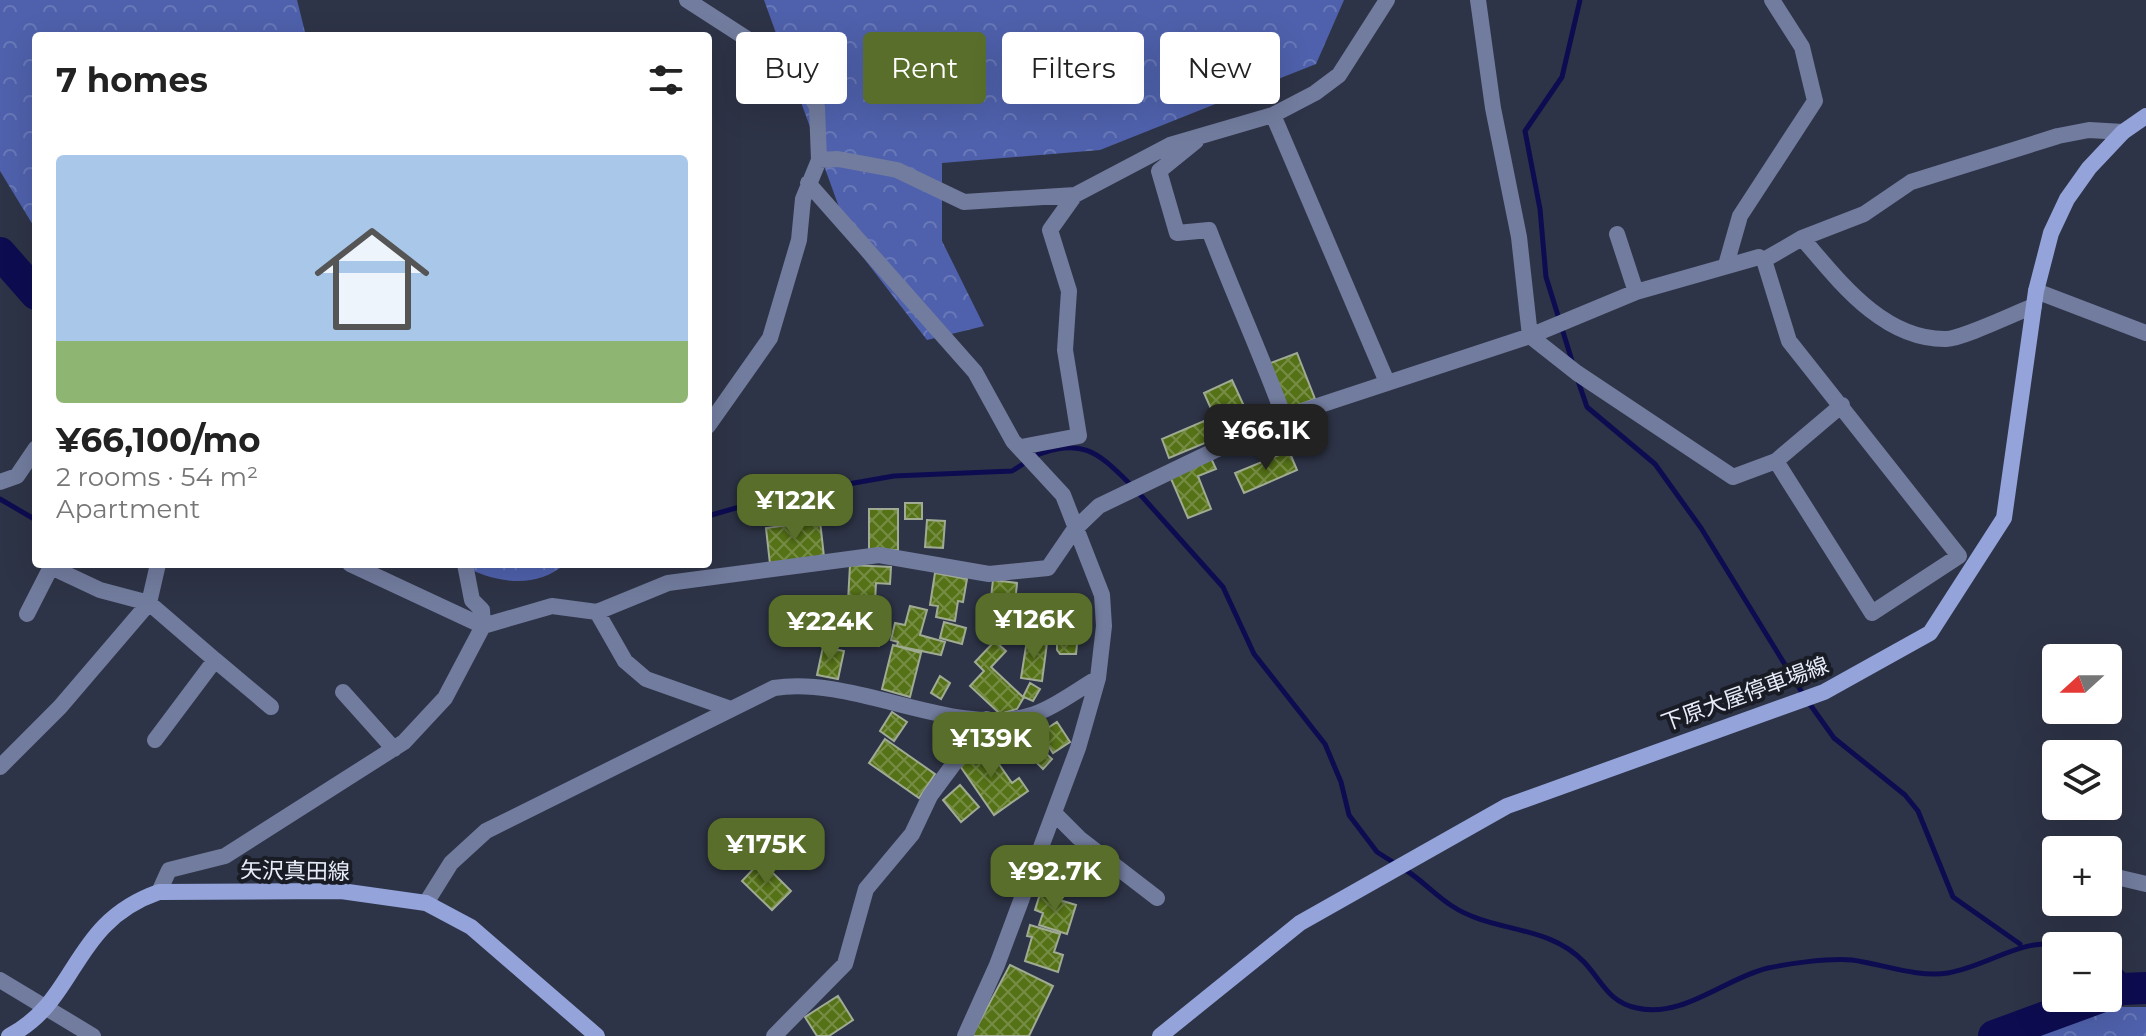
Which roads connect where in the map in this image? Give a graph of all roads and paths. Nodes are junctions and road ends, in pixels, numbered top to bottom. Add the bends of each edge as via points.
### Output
1 (687, 0) edge
2 (1387, 0) edge
3 (1478, 0) edge
4 (1772, 0) edge
5 (1273, 115) junction
6 (2146, 116) edge
7 (2123, 132) junction
8 (1197, 139) junction
9 (819, 160) junction
10 (808, 183) junction
11 (1075, 195) junction
12 (1617, 234) dead end
13 (1802, 238) junction
14 (1764, 260) junction
15 (1726, 265) junction
16 (1636, 292) junction
17 (2035, 299) junction
18 (2146, 333) edge
19 (1530, 336) junction
20 (1387, 382) junction
21 (1842, 405) junction
22 (1284, 417) junction
23 (712, 420) edge
24 (1021, 447) junction
25 (32, 454) edge
26 (1776, 461) junction
27 (0, 482) edge
28 (1074, 530) junction
29 (50, 568) edge
30 (53, 568) edge
31 (157, 568) edge
32 (359, 568) edge
33 (466, 568) edge
34 (472, 600) junction
35 (149, 603) junction
36 (597, 612) junction
37 (27, 614) dead end
38 (462, 616) junction
39 (483, 626) junction
40 (215, 660) junction
41 (1098, 678) junction
42 (343, 692) dead end
43 (271, 707) dead end
44 (728, 708) junction
45 (987, 719) junction
46 (155, 740) dead end
47 (394, 749) junction
48 (0, 767) edge
49 (1055, 814) junction
50 (2122, 878) edge
51 (2146, 884) edge
52 (159, 892) junction
53 (1157, 898) dead end
54 (426, 903) junction
55 (0, 980) edge
56 (47, 1009) junction
57 (9, 1036) edge
58 (93, 1036) edge
59 (597, 1036) edge
60 (774, 1036) edge
61 (965, 1036) edge
62 (1160, 1036) edge

1 - 9 street via 797,71 817,107
2 - 5 street via 1339,75
3 - 19 street via 1519,237
4 - 15 street via 1802,47 1815,101 1740,216
5 - 8 street
5 - 20 street
6 - 7 main road, 下原大屋停車場線
7 - 13 street via 2089,130 2058,136 1911,182 1864,214
7 - 17 main road, 下原大屋停車場線 via 2067,199 2051,233
8 - 11 street via 1170,145
8 - 22 street via 1159,171 1172,221 1177,233 1209,230
9 - 10 street
9 - 11 street via 897,170 964,202
10 - 23 street via 799,240 770,338
10 - 24 street via 975,372
11 - 24 street via 1050,230 1069,291 1065,350 1079,436
12 - 16 street
13 - 14 street
13 - 17 street via 1876,316 1920,334 1948,339
14 - 15 street
14 - 21 street via 1789,341
15 - 16 street
16 - 19 street
17 - 18 street
17 - 62 main road, 下原大屋停車場線 via 2004,518 1930,633 1817,694 1507,806 1300,923
19 - 20 street
19 - 26 street via 1733,477
20 - 22 street
21 - 26 street
21 - 26 street via 1959,556 1872,613
22 - 28 street via 1128,490 1099,506
24 - 28 street via 1063,495
25 - 27 street via 17,476
28 - 36 street via 1048,568 989,574 879,555 668,583
28 - 41 street via 1102,595
29 - 37 street
30 - 35 street via 100,590
31 - 35 street
32 - 38 street
33 - 34 street
34 - 38 street
34 - 39 street via 482,610
35 - 40 street
35 - 48 street via 60,707
36 - 39 street via 552,606
36 - 44 street via 625,661 646,679
38 - 39 street
39 - 47 street via 445,698
40 - 43 street
40 - 46 street
41 - 45 street via 1030,716
41 - 49 street
42 - 47 street
44 - 45 street via 796,684
44 - 54 street via 486,831 451,863
45 - 60 street via 930,796 912,834 866,889 845,964
47 - 52 street via 225,856 169,870
49 - 53 street
49 - 61 street
50 - 51 street
52 - 54 main road, 矢沢真田線 via 341,891
52 - 56 main road, 矢沢真田線 via 123,908 97,932
54 - 59 main road, 矢沢真田線 via 471,927
55 - 56 street
56 - 57 main road, 矢沢真田線
56 - 58 street

